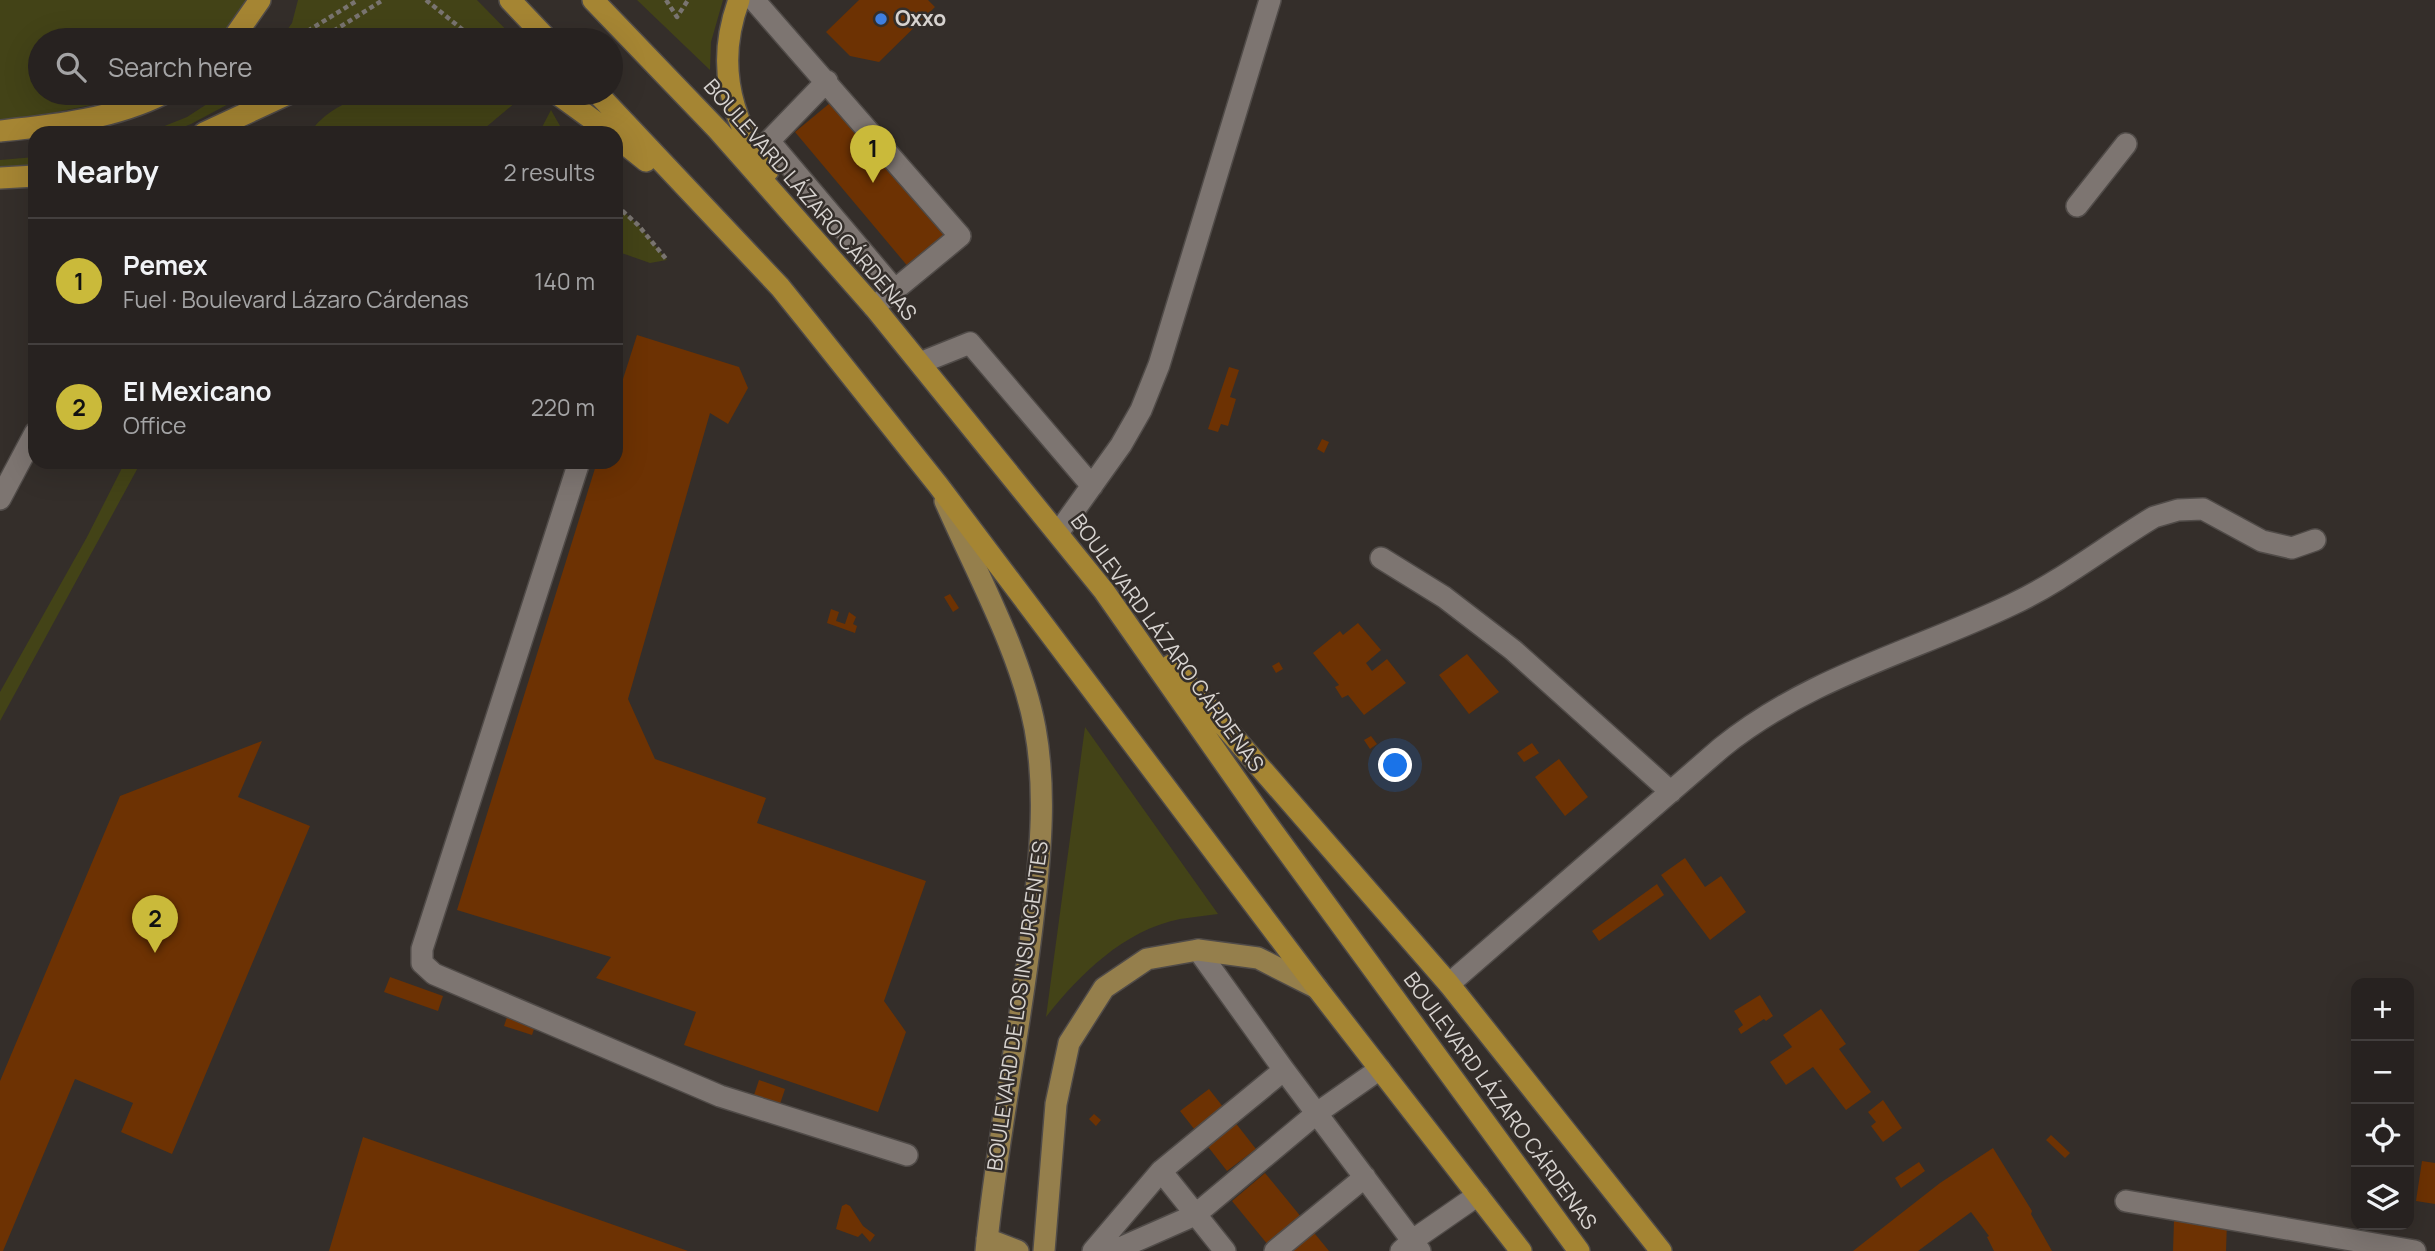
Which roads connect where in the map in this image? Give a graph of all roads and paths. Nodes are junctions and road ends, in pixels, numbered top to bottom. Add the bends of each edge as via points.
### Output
1 (260, 0) edge
2 (358, 0) edge
3 (383, 0) edge
4 (426, 0) edge
5 (510, 0) edge
6 (593, 0) edge
7 (666, 0) edge
8 (688, 0) edge
9 (738, 0) edge
10 (754, 0) edge
11 (1270, 0) edge
12 (240, 28) edge
13 (312, 28) edge
14 (338, 28) edge
15 (460, 28) edge
16 (537, 28) edge
17 (620, 28) edge
18 (623, 31) edge
19 (827, 82) junction
20 (138, 105) edge
21 (270, 105) edge
22 (572, 105) edge
23 (608, 105) edge
24 (236, 125) edge
25 (33, 126) edge
26 (601, 126) edge
27 (28, 127) edge
28 (0, 131) edge
29 (623, 142) edge
30 (2126, 144) dead end
31 (28, 176) edge
32 (0, 178) edge
33 (2077, 206) dead end
34 (623, 211) edge
35 (667, 260) dead end
36 (852, 282) junction
37 (780, 287) junction
38 (895, 290) junction
39 (874, 307) junction
40 (920, 363) junction
41 (28, 446) edge
42 (577, 469) edge
43 (938, 485) junction
44 (1092, 486) junction
45 (0, 499) edge
46 (1058, 533) junction
47 (2315, 540) dead end
48 (1381, 558) dead end
49 (1104, 591) junction
50 (1671, 792) junction
51 (1198, 950) junction
52 (1450, 984) junction
53 (1317, 988) junction
54 (1380, 1069) junction
55 (1284, 1070) junction
56 (1317, 1113) junction
57 (908, 1155) dead end
58 (1161, 1171) junction
59 (1365, 1177) junction
60 (1478, 1195) junction
61 (2126, 1201) dead end
62 (1195, 1215) junction
63 (987, 1245) edge
64 (1411, 1247) edge
65 (1018, 1251) edge
66 (1044, 1251) edge
67 (1093, 1251) edge
68 (1113, 1251) edge
69 (1225, 1251) edge
70 (1275, 1251) edge
71 (1521, 1251) edge
72 (1579, 1251) edge
73 (1661, 1251) edge
74 (2415, 1251) edge

1 - 12 highway
2 - 13 path
3 - 14 path
4 - 15 path
5 - 16 highway
6 - 17 highway, BOULEVARD LÁZARO CÁRDENAS
7 - 8 path via 677,16
9 - 36 highway via 729,31 726,73 743,131 761,162
10 - 19 lane
11 - 44 lane via 1159,365 1121,445
18 - 36 highway, BOULEVARD LÁZARO CÁRDENAS via 718,130
19 - 38 lane via 769,141
19 - 38 lane via 960,236
20 - 25 highway
21 - 24 highway
22 - 26 highway
23 - 37 highway
27 - 28 highway
29 - 37 highway
30 - 33 lane
31 - 32 highway
34 - 35 path
36 - 39 highway, BOULEVARD LÁZARO CÁRDENAS
37 - 43 highway
38 - 39 lane
39 - 40 highway, BOULEVARD LÁZARO CÁRDENAS
40 - 44 lane via 970,343
40 - 46 highway, BOULEVARD LÁZARO CÁRDENAS
41 - 45 lane
42 - 57 lane via 422,949 422,963 434,974 720,1096
43 - 53 highway
43 - 63 main road, BOULEVARD DE LOS INSURGENTES via 1016,665 1035,727 1040,767 1042,831 1029,960
44 - 46 lane
46 - 49 highway, BOULEVARD LÁZARO CÁRDENAS
47 - 50 lane via 2292,548 2262,541 2203,509 2154,517 2016,603 1799,695 1752,723
48 - 50 lane via 1444,597 1513,650
49 - 52 highway
49 - 72 highway, BOULEVARD LÁZARO CÁRDENAS via 1263,818
50 - 52 lane
51 - 53 main road via 1258,958
51 - 55 lane
51 - 66 main road via 1147,959 1104,988 1069,1043 1056,1104
52 - 73 highway
53 - 54 highway
54 - 56 lane
54 - 60 highway
55 - 56 lane
55 - 58 lane
56 - 59 lane
56 - 62 lane
58 - 62 lane
58 - 67 lane
59 - 64 lane
59 - 70 lane
60 - 64 lane
60 - 71 highway
61 - 74 lane
62 - 68 lane
62 - 69 lane
63 - 65 main road

